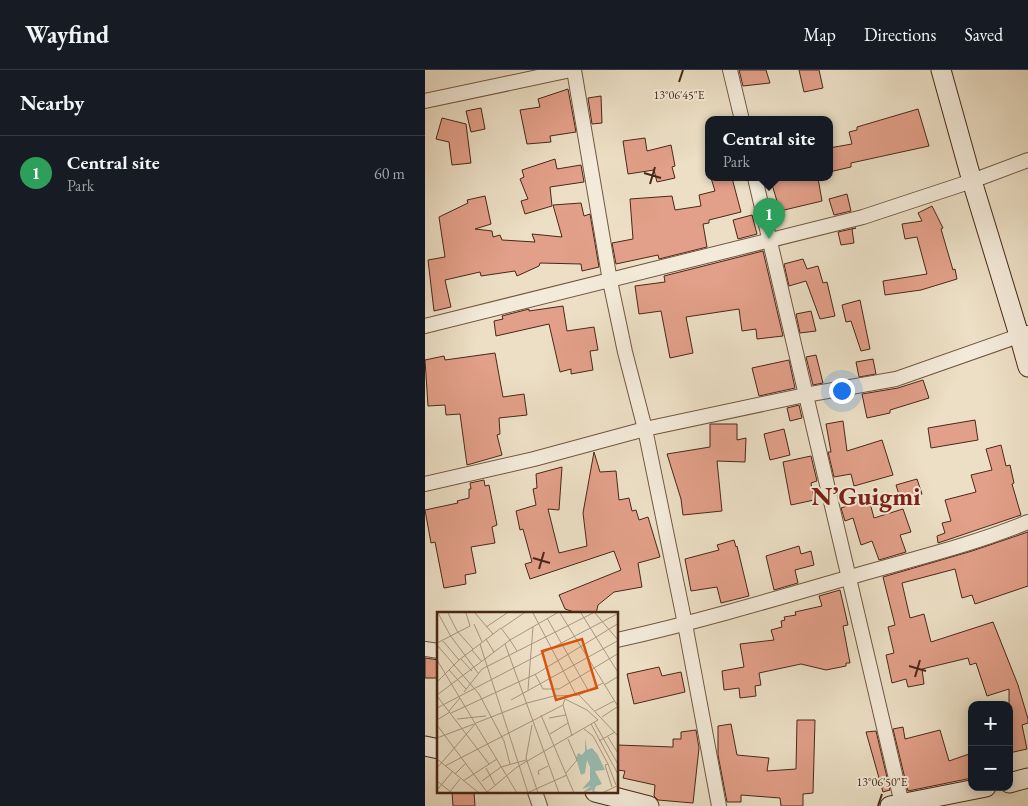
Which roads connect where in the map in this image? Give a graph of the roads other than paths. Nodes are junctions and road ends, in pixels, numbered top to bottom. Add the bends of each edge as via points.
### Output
1 (572, 70) edge
2 (730, 70) edge
3 (941, 70) edge
4 (425, 101) edge
5 (741, 116) edge
6 (1028, 160) edge
7 (756, 181) edge
8 (971, 181) junction
9 (769, 239) junction
10 (610, 281) junction
11 (425, 326) edge
12 (1024, 334) edge
13 (1028, 367) edge
14 (805, 395) junction
15 (645, 429) junction
16 (425, 484) edge
17 (1028, 522) edge
18 (849, 578) junction
19 (685, 624) junction
20 (619, 640) edge
21 (1028, 778) edge
22 (1013, 782) edge
23 (968, 791) edge
24 (536, 794) edge
25 (603, 794) edge
26 (896, 805) edge
27 (540, 806) edge
28 (649, 806) edge
29 (719, 806) edge

1 - 4 street
1 - 10 street
2 - 5 street
3 - 8 street
6 - 8 street
7 - 9 street
8 - 9 street via 863,217
8 - 12 street
9 - 10 street
9 - 14 street
10 - 11 street
10 - 15 street
12 - 13 street
12 - 14 street via 896,379
14 - 15 street
14 - 18 street
15 - 16 street
15 - 19 street
17 - 18 street
18 - 19 street
18 - 26 street
19 - 20 street
19 - 29 street
21 - 22 street
23 - 26 street
24 - 27 street
25 - 28 street

